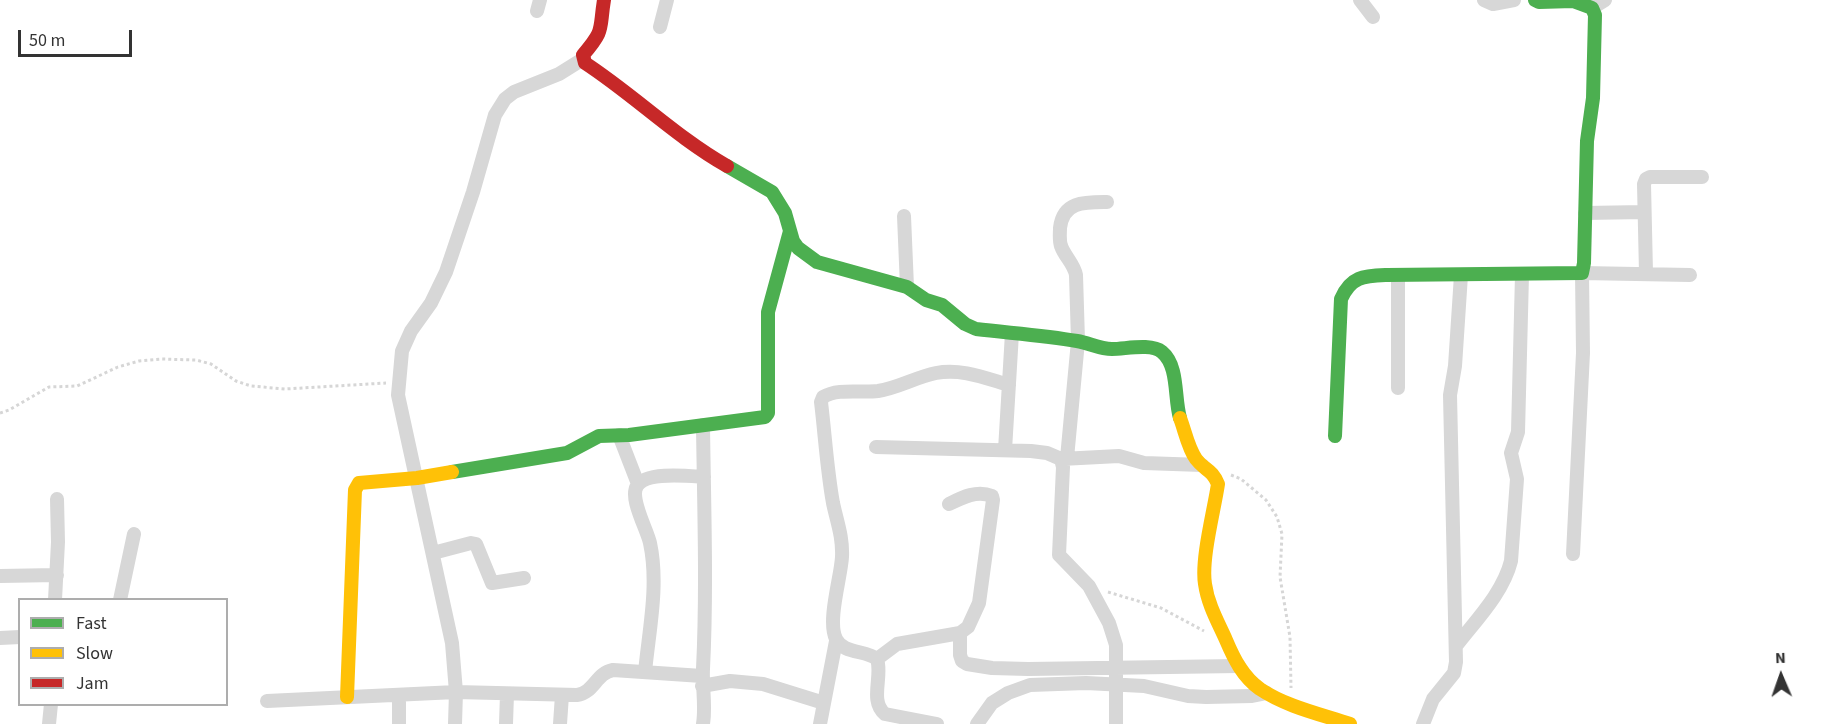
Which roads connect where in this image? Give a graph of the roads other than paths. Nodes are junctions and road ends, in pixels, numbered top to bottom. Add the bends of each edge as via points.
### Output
1 (604, 0) edge
2 (666, 0) edge
3 (1360, 0) edge
4 (1485, 0) edge
5 (1514, 0) edge
6 (1535, 0) edge
7 (1605, 0) edge
8 (1574, 1) edge
9 (1592, 8) junction
10 (1373, 17) dead end
11 (660, 27) dead end
12 (583, 59) junction
13 (1702, 177) dead end
14 (1107, 202) dead end
15 (1644, 212) junction
16 (1585, 213) junction
17 (904, 216) dead end
18 (790, 231) junction
19 (1582, 273) junction
20 (1646, 273) junction
21 (1398, 275) junction
22 (1461, 275) junction
23 (1522, 275) junction
24 (1690, 275) dead end
25 (907, 287) junction
26 (1012, 333) junction
27 (1078, 341) junction
28 (1009, 385) junction
29 (1398, 388) dead end
30 (703, 425) junction
31 (619, 435) junction
32 (1335, 436) dead end
33 (876, 447) dead end
34 (1005, 450) junction
35 (1064, 459) junction
36 (1202, 465) junction
37 (704, 477) junction
38 (417, 478) junction
39 (638, 484) junction
40 (57, 499) dead end
41 (949, 504) dead end
42 (134, 534) dead end
43 (433, 553) junction
44 (1573, 554) dead end
45 (57, 575) junction
46 (0, 576) edge
47 (524, 578) dead end
48 (55, 598) edge
49 (120, 598) edge
50 (960, 633) junction
51 (18, 637) edge
52 (0, 638) edge
53 (836, 641) junction
54 (1455, 646) junction
55 (877, 659) junction
56 (1239, 666) junction
57 (1117, 667) junction
58 (645, 672) junction
59 (702, 681) junction
60 (1117, 684) junction
61 (456, 692) junction
62 (1267, 693) junction
63 (507, 694) junction
64 (399, 695) junction
65 (562, 695) junction
66 (347, 697) junction
67 (267, 701) dead end
68 (824, 703) junction
69 (51, 706) edge
70 (880, 710) junction
71 (1308, 719) edge
72 (49, 724) edge
73 (399, 724) edge
74 (455, 724) edge
75 (506, 724) edge
76 (560, 724) edge
77 (703, 724) edge
78 (820, 724) edge
79 (879, 724) edge
80 (937, 724) edge
81 (977, 724) edge
82 (1116, 724) edge
83 (1350, 724) edge
84 (1423, 724) edge

1 - 12 street via 600,33
2 - 11 street
3 - 10 street
4 - 5 street via 1493,4
6 - 8 street
7 - 9 street
8 - 9 street
9 - 16 street via 1594,79
12 - 18 street via 699,150 772,192 785,213
12 - 38 street via 559,74 514,92 495,115 446,272 404,345 398,395
13 - 15 street via 1646,179
14 - 27 street via 1074,204 1060,225 1061,248 1076,275
15 - 16 street
15 - 20 street
16 - 19 street
17 - 25 street
18 - 25 street via 798,248 817,262
18 - 30 street via 768,312 768,413 760,418
19 - 20 street
19 - 23 street
19 - 44 street via 1583,353
20 - 24 street
21 - 22 street
21 - 29 street
21 - 32 street via 1365,276 1345,288 1339,318
22 - 23 street
22 - 54 street via 1450,395
23 - 54 street via 1518,432 1511,453 1516,484 1511,561 1499,589
25 - 26 street via 942,305 970,327
26 - 27 street
26 - 28 street
27 - 35 street
27 - 36 street via 1109,349 1154,348 1162,352 1172,370 1183,429
28 - 34 street
28 - 53 street via 974,374 936,373 888,389 837,392 823,397 833,504 843,543 835,591
30 - 31 street
30 - 37 street
31 - 38 street via 599,436 567,453
31 - 39 street
33 - 34 street
34 - 35 street via 1047,453
35 - 36 street via 1119,456 1144,463
35 - 57 street via 1059,555 1089,586 1109,623
36 - 56 street via 1214,473 1218,484 1204,568 1206,594
37 - 39 street via 672,475
37 - 59 street
38 - 43 street
38 - 66 street via 363,482 355,490
39 - 58 street via 636,502 650,542 654,577
40 - 45 street
41 - 50 street via 976,494 987,494 993,500 979,603 968,627
42 - 49 street
43 - 47 street via 476,544 492,583
43 - 61 street via 452,643
45 - 46 street
45 - 48 street
50 - 55 street via 897,644
50 - 57 street via 960,655 967,664 1028,669
51 - 52 street
53 - 55 street
53 - 68 street
54 - 84 street via 1454,673 1433,699
55 - 70 street
56 - 57 street
56 - 62 street via 1249,680
57 - 60 street
58 - 59 street
58 - 65 street via 607,671 587,693
59 - 68 street via 763,684
59 - 77 street
60 - 62 street via 1188,696
60 - 81 street via 1030,685 992,703
60 - 82 street
61 - 63 street
61 - 64 street
61 - 74 street
62 - 71 street via 1292,704
63 - 65 street
63 - 75 street
64 - 66 street
64 - 73 street
65 - 76 street
66 - 67 street
68 - 78 street
69 - 72 street
70 - 79 street
70 - 80 street
71 - 83 street

